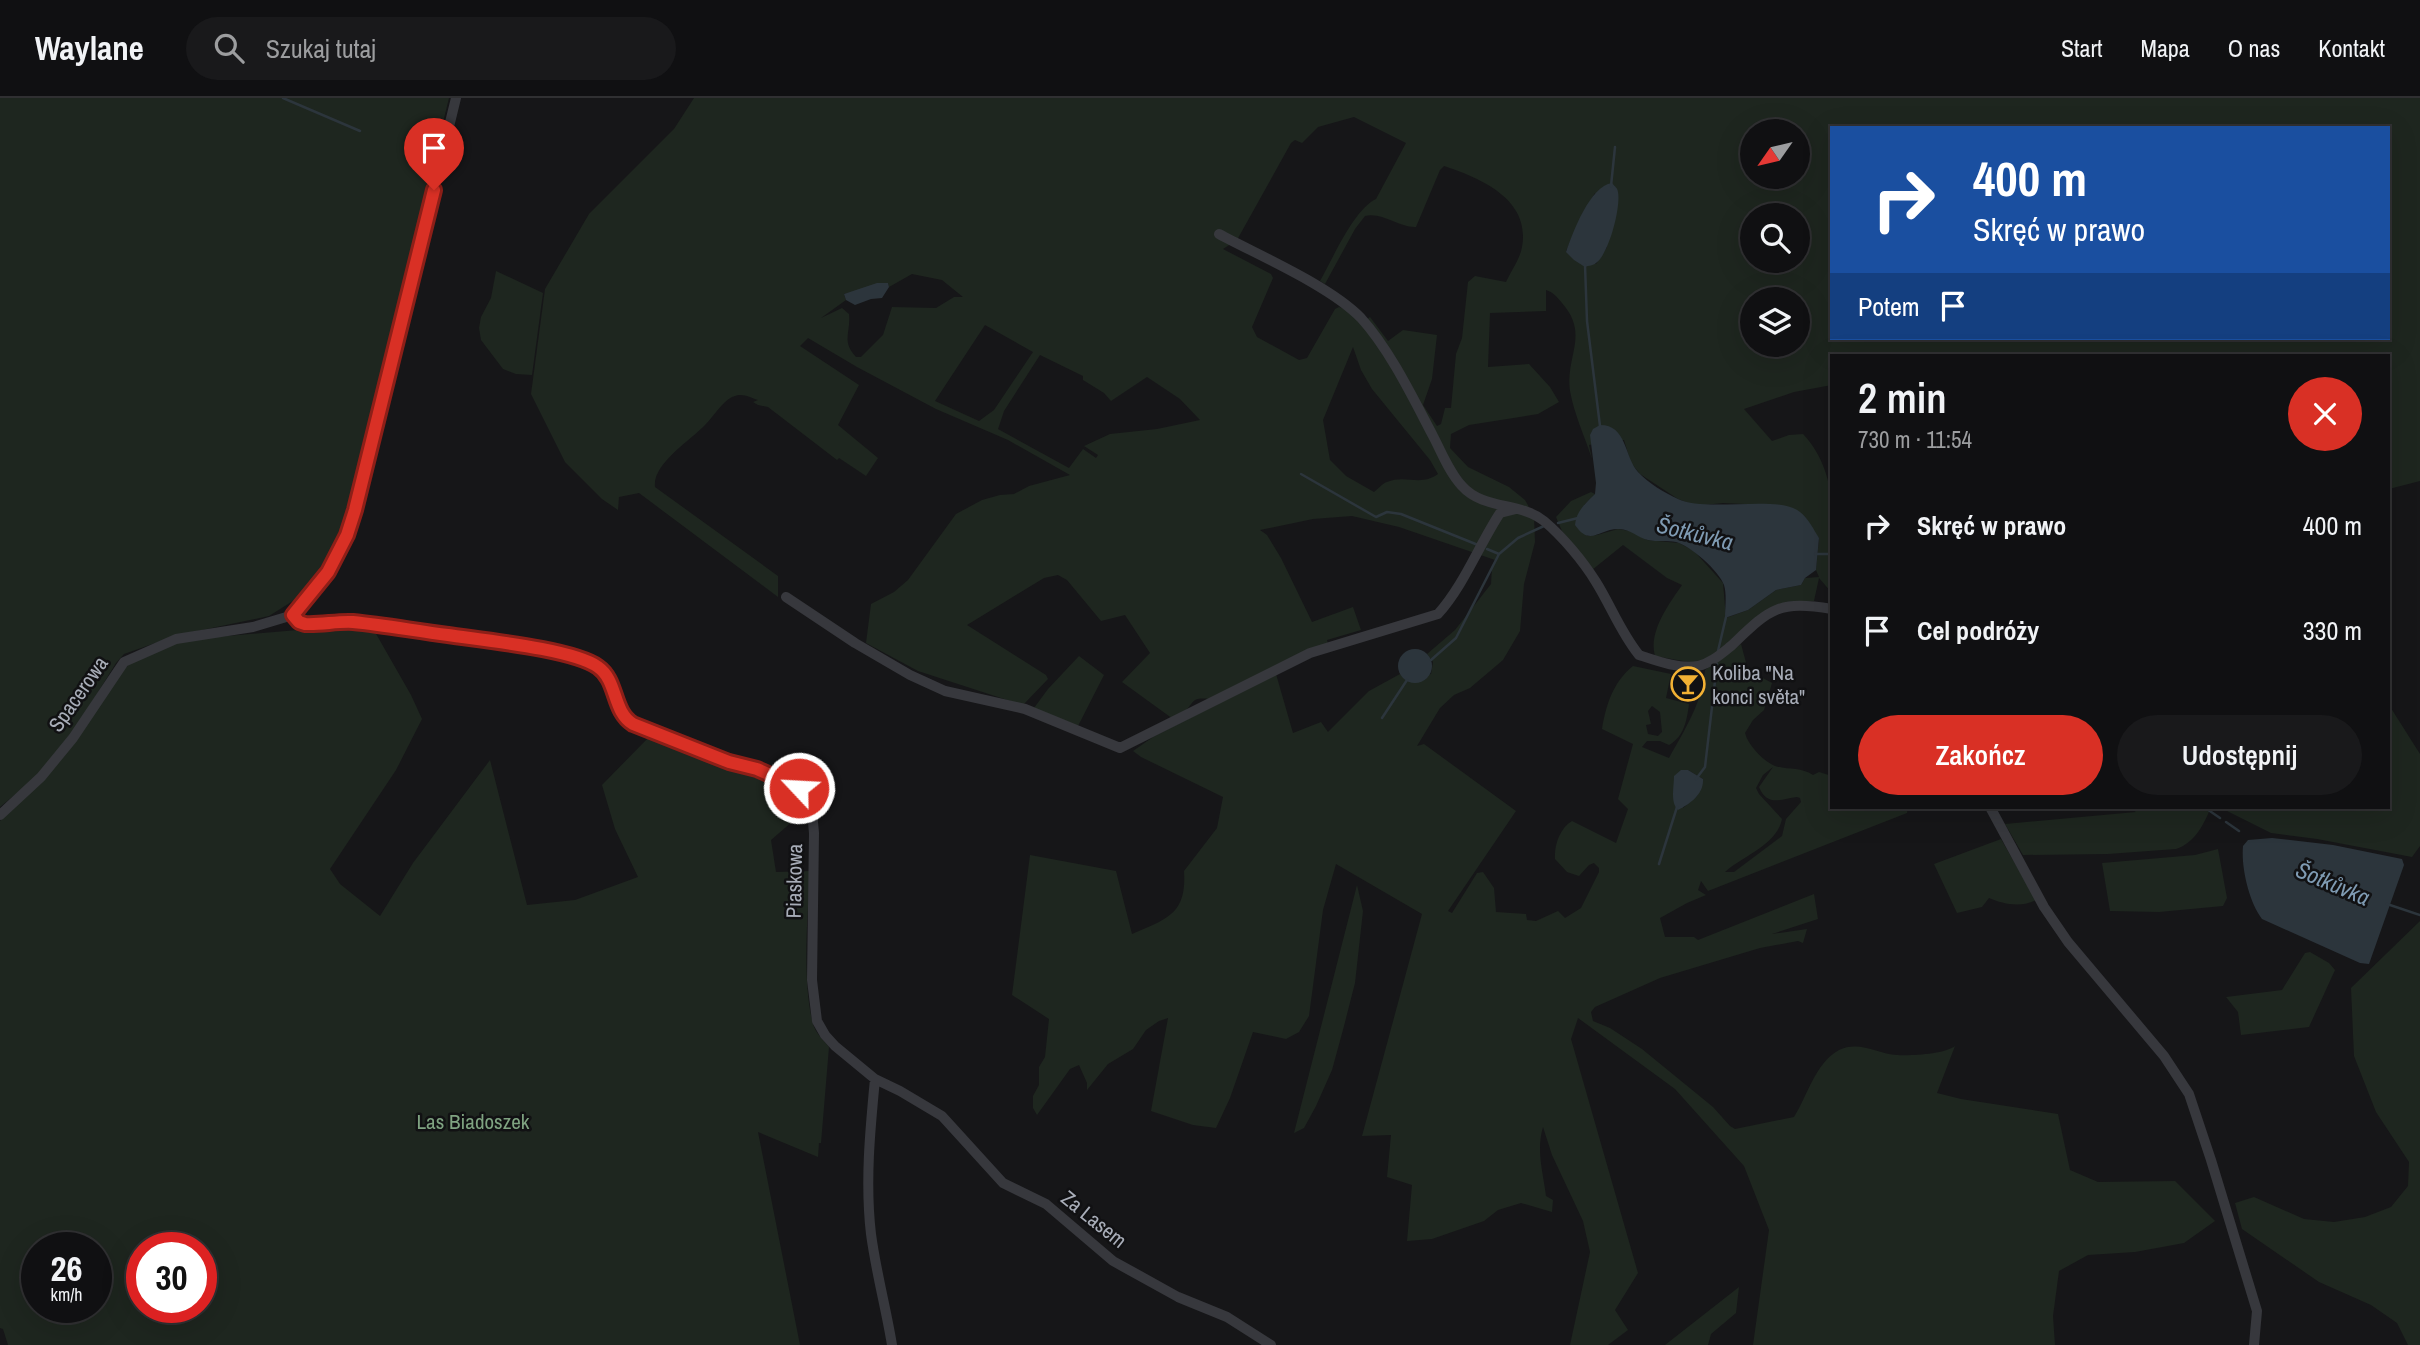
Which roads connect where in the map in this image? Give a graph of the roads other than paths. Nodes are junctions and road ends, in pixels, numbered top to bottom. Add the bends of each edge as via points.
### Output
1 (456, 98) edge
2 (1219, 234) dead end
3 (1516, 509) junction
4 (786, 597) dead end
5 (1830, 609) edge
6 (293, 615) junction
7 (1991, 809) edge
8 (0, 816) edge
9 (875, 1079) junction
10 (892, 1345) edge
11 (1271, 1345) edge
12 (2254, 1345) edge

1 - 6 street via 355,510 328,572
2 - 3 street via 1323,289 1360,317 1379,341 1452,474 1471,495
3 - 4 street via 1500,513 1438,614 1310,653 1120,748 1026,709 945,691 909,675
3 - 5 street via 1550,528 1595,580 1639,655 1657,661 1697,666 1712,660 1761,618 1786,605
6 - 8 street, Spacerowa via 176,639 124,662 73,738
6 - 9 street, Piaskowa via 305,624 352,622 573,656 602,671 619,709 633,724 801,789 811,801 814,833 812,969 817,1021 830,1041
7 - 12 street via 2068,942 2164,1056 2189,1094 2257,1311
9 - 10 street via 869,1206
9 - 11 street, Za Lasem via 942,1116 1003,1183 1046,1204 1113,1261 1178,1297 1227,1317

